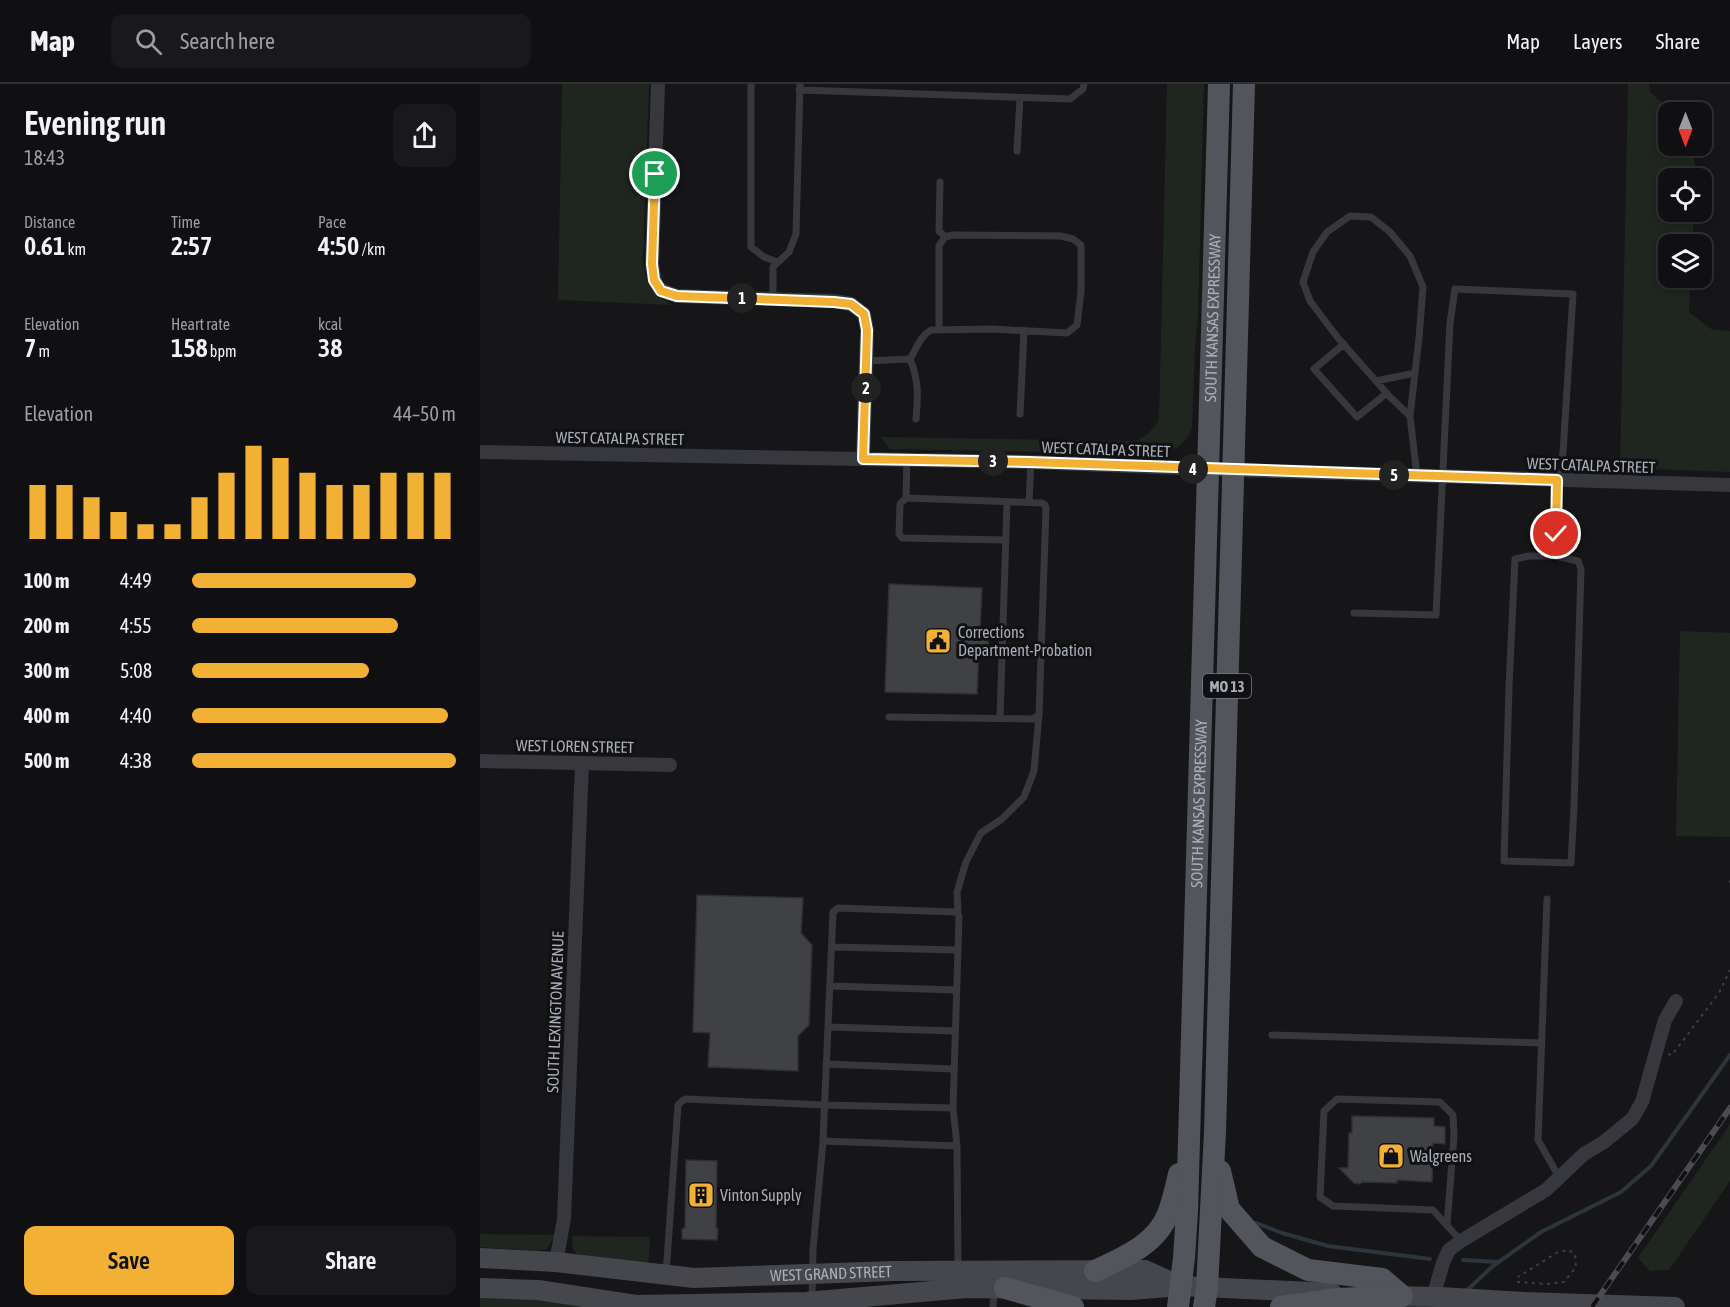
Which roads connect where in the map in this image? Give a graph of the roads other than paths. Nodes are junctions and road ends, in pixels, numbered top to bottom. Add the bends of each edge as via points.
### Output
1 (658, 84) edge
2 (751, 84) edge
3 (1084, 84) edge
4 (1219, 84) edge
5 (1245, 84) edge
6 (800, 87) edge
7 (841, 88) edge
8 (1020, 98) junction
9 (1017, 151) dead end
10 (940, 182) dead end
11 (945, 237) junction
12 (777, 262) junction
13 (773, 299) junction
14 (939, 330) junction
15 (1024, 331) junction
16 (1344, 344) junction
17 (910, 359) junction
18 (866, 361) junction
19 (1415, 373) junction
20 (1376, 381) junction
21 (1387, 393) junction
22 (1020, 414) dead end
23 (1410, 416) junction
24 (916, 419) dead end
25 (480, 452) edge
26 (863, 459) junction
27 (907, 460) junction
28 (1031, 462) junction
29 (1207, 469) junction
30 (1233, 470) junction
31 (1418, 476) junction
32 (1442, 477) junction
33 (1557, 480) junction
34 (1730, 485) edge
35 (906, 498) junction
36 (1007, 502) junction
37 (1029, 502) junction
38 (1006, 540) junction
39 (1555, 556) junction
40 (1354, 613) dead end
41 (1039, 715) junction
42 (889, 717) dead end
43 (1000, 718) junction
44 (480, 761) edge
45 (582, 763) junction
46 (670, 765) dead end
47 (1547, 899) dead end
48 (958, 913) junction
49 (832, 947) junction
50 (958, 950) junction
51 (830, 986) junction
52 (956, 990) junction
53 (1676, 1001) dead end
54 (828, 1027) junction
55 (955, 1031) junction
56 (1272, 1035) dead end
57 (1541, 1043) junction
58 (826, 1064) junction
59 (954, 1069) junction
60 (824, 1105) junction
61 (954, 1108) junction
62 (1215, 1132) junction
63 (1189, 1140) junction
64 (823, 1141) junction
65 (957, 1146) junction
66 (1559, 1177) junction
67 (1447, 1225) junction
68 (1461, 1241) junction
69 (480, 1258) edge
70 (556, 1262) junction
71 (1095, 1271) junction
72 (666, 1274) junction
73 (813, 1274) junction
74 (958, 1280) junction
75 (480, 1288) edge
76 (998, 1295) edge
77 (1402, 1296) junction
78 (1180, 1297) edge
79 (1206, 1297) edge
80 (1437, 1297) junction
81 (812, 1301) junction
82 (1073, 1307) edge
83 (1281, 1307) edge
84 (1675, 1307) edge

1 - 13 street via 654,280 661,291 677,296
2 - 12 lane via 751,247
3 - 8 lane via 1070,99
4 - 29 main road, SOUTH KANSAS EXPRESSWAY / MO 13
5 - 30 main road, SOUTH KANSAS EXPRESSWAY / MO 13
6 - 7 lane
6 - 12 lane via 796,234 789,252
7 - 8 lane
8 - 9 lane
10 - 11 lane via 939,231
11 - 14 lane via 939,246
11 - 15 lane via 1061,236 1081,244 1077,325 1067,333
12 - 13 lane via 773,267
13 - 18 street via 851,304 864,314
14 - 15 lane
14 - 17 lane via 923,334
15 - 22 lane
16 - 19 lane via 1310,302 1303,282 1313,252 1327,232 1350,216 1371,217 1410,256 1423,287
16 - 20 lane
16 - 21 lane via 1314,369 1357,417
17 - 18 lane
17 - 24 lane via 918,388
18 - 26 street
19 - 20 lane
19 - 23 lane
20 - 21 lane
21 - 23 lane
23 - 31 lane
25 - 26 street, WEST CATALPA STREET
26 - 27 street, WEST CATALPA STREET
27 - 28 street, WEST CATALPA STREET
27 - 35 lane
28 - 29 street, WEST CATALPA STREET
28 - 37 lane
29 - 30 street, WEST CATALPA STREET
29 - 63 main road, SOUTH KANSAS EXPRESSWAY / MO 13
30 - 31 street, WEST CATALPA STREET
30 - 62 main road, SOUTH KANSAS EXPRESSWAY / MO 13
31 - 32 street, WEST CATALPA STREET
32 - 33 street, WEST CATALPA STREET
32 - 33 lane via 1455,289 1573,294 1563,453
32 - 40 lane via 1436,615
33 - 34 street, WEST CATALPA STREET
33 - 39 lane
35 - 36 lane
35 - 38 lane via 900,504 902,538
36 - 37 lane
36 - 38 lane
37 - 41 lane via 1042,503 1046,508
38 - 43 lane
39 - 39 lane via 1578,561 1581,569 1571,863 1504,861 1515,559
41 - 43 lane via 1033,719
41 - 48 lane via 1034,771 1024,797 981,833 957,891
42 - 43 lane
44 - 45 street, WEST LOREN STREET
45 - 46 street, WEST LOREN STREET
45 - 70 street, SOUTH LEXINGTON AVENUE via 564,1220
47 - 57 lane
48 - 49 lane via 838,908 833,912
48 - 50 lane
49 - 50 lane
49 - 51 lane
50 - 52 lane
51 - 52 lane
51 - 54 lane
52 - 55 lane
53 - 66 street via 1665,1020 1642,1102 1632,1119
54 - 55 lane
54 - 58 lane
55 - 59 lane
56 - 57 lane
57 - 66 lane via 1538,1140
58 - 59 lane
58 - 60 lane
59 - 61 lane
60 - 61 lane
60 - 64 lane
60 - 72 lane via 686,1099 678,1105
61 - 65 lane
62 - 77 main road via 1229,1209 1262,1247 1308,1270 1382,1279
62 - 79 main road, SOUTH KANSAS EXPRESSWAY / MO 13
63 - 71 main road via 1167,1216 1158,1231 1127,1256
63 - 78 main road, SOUTH KANSAS EXPRESSWAY / MO 13
64 - 65 lane
64 - 73 lane
65 - 74 lane
66 - 68 street via 1546,1190
67 - 67 lane via 1433,1210 1333,1206 1320,1197 1324,1111 1337,1100 1440,1102 1453,1115 1454,1125
67 - 68 lane
68 - 80 street via 1449,1250 1443,1263
69 - 70 main road, WEST GRAND STREET
70 - 72 main road, WEST GRAND STREET
71 - 74 main road, WEST GRAND STREET
71 - 78 main road, WEST GRAND STREET via 1145,1270
72 - 73 main road, WEST GRAND STREET via 694,1278
73 - 74 main road, WEST GRAND STREET
73 - 81 lane
74 - 76 main road, WEST GRAND STREET
74 - 81 main road, WEST GRAND STREET
75 - 81 main road, WEST GRAND STREET via 538,1290 636,1305
76 - 78 main road, WEST GRAND STREET via 1131,1290
76 - 82 main road
77 - 79 main road, WEST GRAND STREET
77 - 80 main road, WEST GRAND STREET
77 - 83 main road
78 - 79 main road, WEST GRAND STREET
80 - 84 main road, WEST GRAND STREET, bridge

